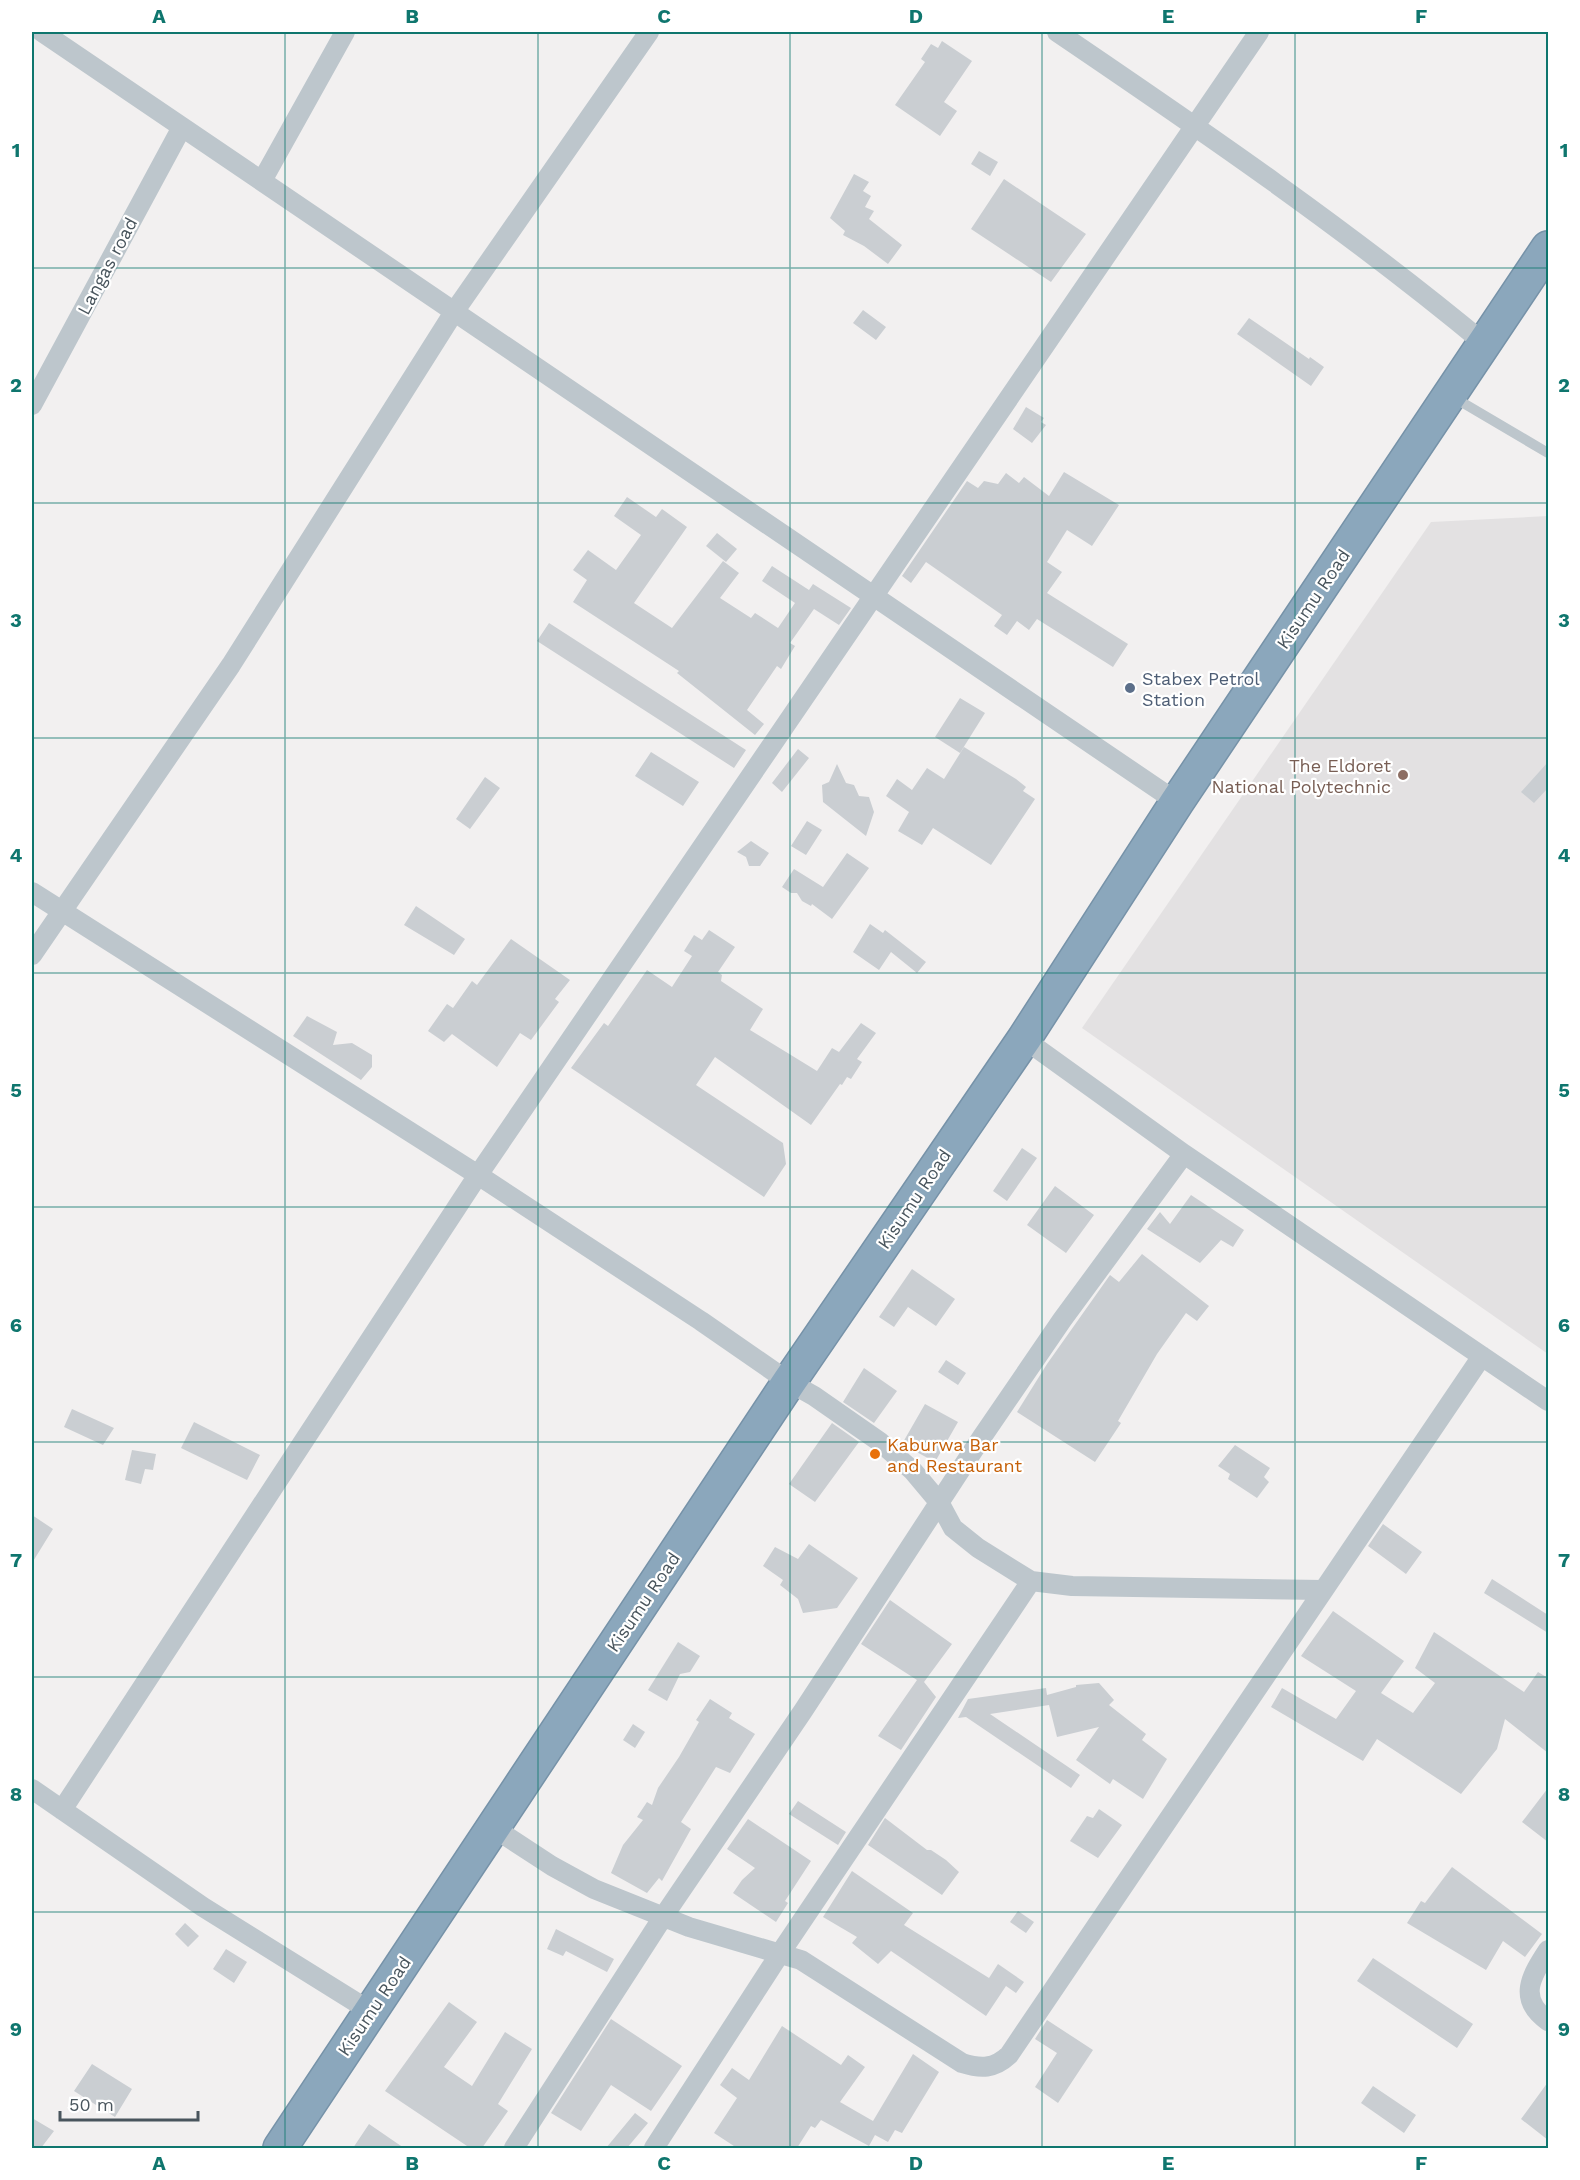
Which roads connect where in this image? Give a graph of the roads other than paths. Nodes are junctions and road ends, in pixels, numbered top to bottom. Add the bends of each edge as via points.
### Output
1 (42, 32) edge
2 (345, 32) edge
3 (649, 32) edge
4 (1057, 32) edge
5 (1259, 32) edge
6 (1194, 125) junction
7 (182, 127) junction
8 (262, 181) junction
9 (1548, 248) edge
10 (454, 312) junction
11 (1485, 344) junction
12 (1450, 395) junction
13 (32, 405) edge
14 (1548, 453) edge
15 (872, 597) junction
16 (1177, 802) junction
17 (32, 892) edge
18 (61, 911) junction
19 (32, 955) edge
20 (1024, 1039) junction
21 (1184, 1154) junction
22 (478, 1175) junction
23 (1482, 1356) junction
24 (789, 1382) junction
25 (1548, 1401) edge
26 (939, 1502) junction
27 (1030, 1581) junction
28 (1323, 1590) junction
29 (32, 1789) edge
30 (62, 1810) junction
31 (494, 1828) junction
32 (663, 1917) junction
33 (1548, 1950) edge
34 (781, 1952) junction
35 (370, 2011) junction
36 (1548, 2021) edge
37 (280, 2148) edge
38 (514, 2148) edge
39 (654, 2148) edge

1 - 7 street
2 - 8 street
3 - 10 street
4 - 6 street
5 - 6 street
6 - 11 street
6 - 15 street
7 - 8 street
7 - 13 street, Langas road
8 - 10 street
9 - 11 highway, Kisumu Road
10 - 15 street
10 - 18 street via 231,665
11 - 12 highway, Kisumu Road
12 - 14 lane
12 - 16 highway, Kisumu Road
15 - 16 street
15 - 22 street
16 - 20 highway, Kisumu Road
17 - 18 street
18 - 19 street
18 - 22 street
20 - 21 street
20 - 24 highway, Kisumu Road
21 - 23 street
21 - 26 street via 1062,1320
22 - 24 street
22 - 30 street
23 - 25 street
23 - 28 street
24 - 26 street via 880,1442 913,1471
24 - 31 highway, Kisumu Road
26 - 27 street via 953,1528 965,1539
26 - 32 street
27 - 28 street via 1072,1586
27 - 34 street
28 - 34 street via 1001,2062 979,2068 962,2063 820,1970
29 - 30 street
30 - 35 street via 203,1908
31 - 32 street via 573,1879
31 - 35 highway, Kisumu Road
32 - 34 street
32 - 38 street
33 - 36 street via 1528,1991 1531,2005
34 - 39 street
35 - 37 highway, Kisumu Road

